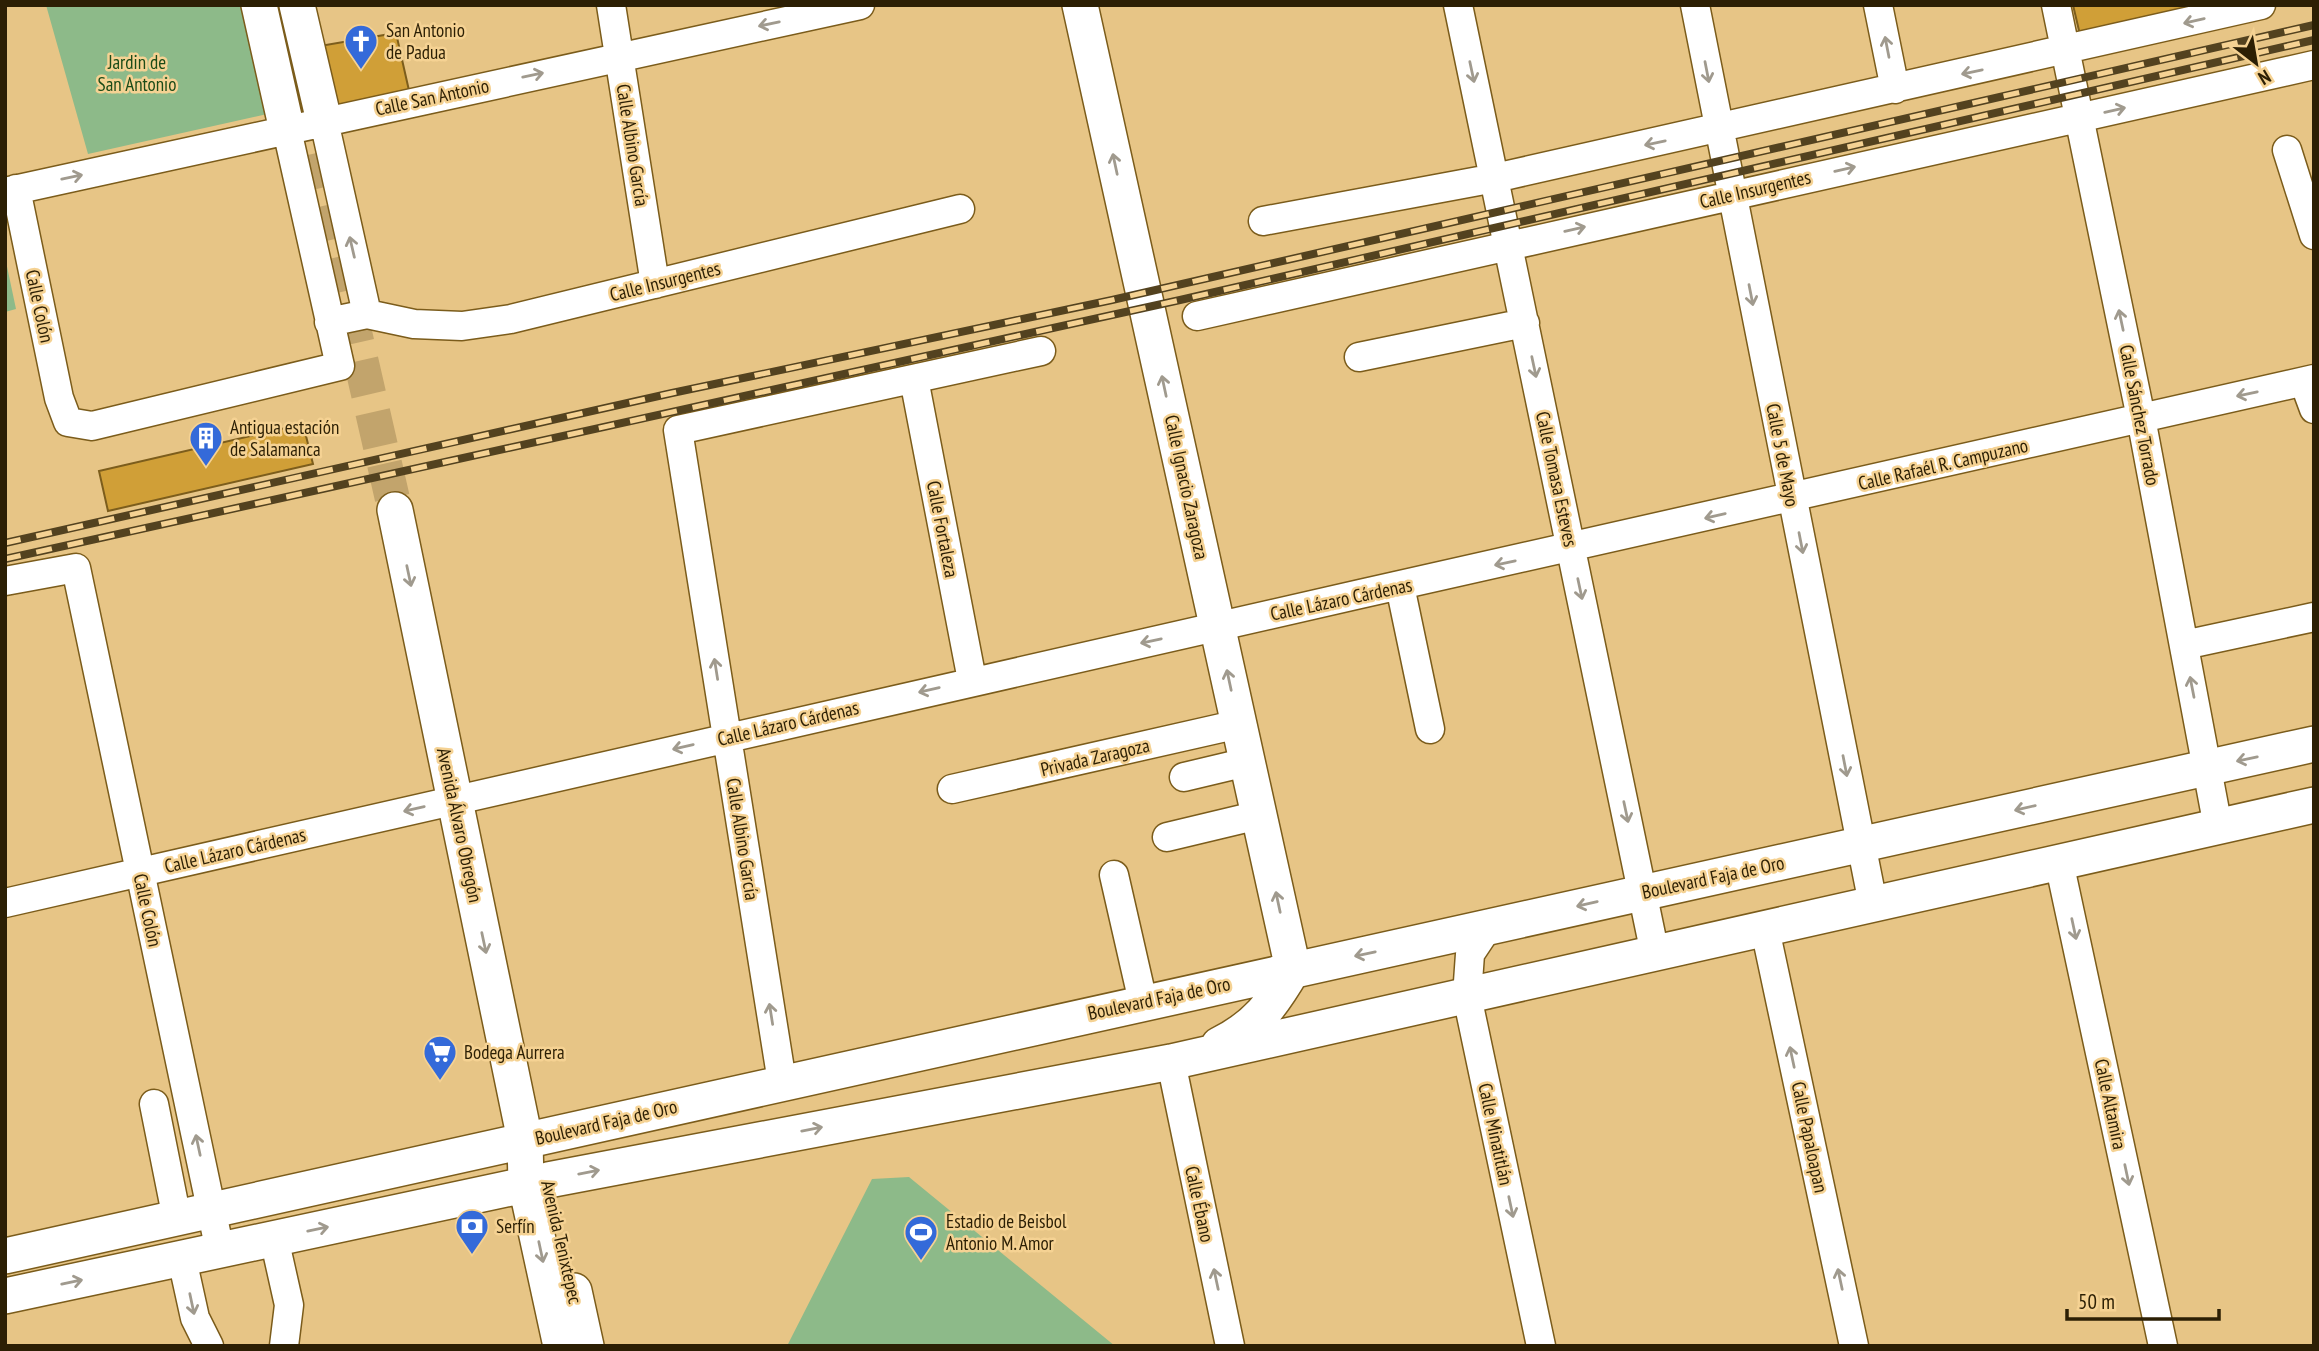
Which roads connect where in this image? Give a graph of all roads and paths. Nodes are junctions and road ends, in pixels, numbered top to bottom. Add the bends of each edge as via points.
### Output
1 (259, 5) edge
2 (280, 5) edge
3 (297, 5) edge
4 (611, 5) edge
5 (860, 5) edge
6 (1080, 5) edge
7 (1458, 5) edge
8 (1695, 5) edge
9 (1878, 5) edge
10 (2056, 5) edge
11 (2260, 5) edge
12 (2066, 52) junction
13 (619, 56) junction
14 (2314, 65) edge
15 (1895, 89) junction
16 (304, 118) junction
17 (2079, 118) junction
18 (1718, 129) junction
19 (2287, 150) dead end
20 (1495, 178) junction
21 (10, 190) edge
22 (1731, 195) junction
23 (960, 209) dead end
24 (1264, 221) dead end
25 (2314, 235) edge
26 (1508, 244) junction
27 (655, 284) junction
28 (367, 314) junction
29 (1197, 316) dead end
30 (329, 322) junction
31 (1525, 323) junction
32 (1041, 351) dead end
33 (1359, 357) dead end
34 (914, 379) junction
35 (2309, 381) edge
36 (2314, 409) edge
37 (2141, 418) junction
38 (1792, 499) junction
39 (395, 510) tunnel mouth
40 (1572, 549) junction
41 (5, 581) edge
42 (1400, 586) junction
43 (2314, 617) edge
44 (1217, 626) junction
45 (2184, 645) junction
46 (972, 680) junction
47 (1239, 724) junction
48 (1430, 729) dead end
49 (727, 737) junction
50 (2303, 750) edge
51 (1247, 762) junction
52 (2207, 767) junction
53 (1184, 777) dead end
54 (952, 789) dead end
55 (454, 799) junction
56 (2314, 805) edge
57 (1259, 815) junction
58 (2218, 827) junction
59 (1167, 837) dead end
60 (1861, 844) junction
61 (2059, 862) junction
62 (140, 872) junction
63 (1114, 874) dead end
64 (1642, 892) junction
65 (5, 903) edge
66 (1873, 904) junction
67 (1488, 928) junction
68 (1765, 929) junction
69 (1655, 954) junction
70 (1293, 969) junction
71 (1467, 996) junction
72 (1143, 1002) junction
73 (1171, 1062) junction
74 (782, 1082) junction
75 (155, 1104) dead end
76 (533, 1138) junction
77 (537, 1183) junction
78 (212, 1212) junction
79 (177, 1219) junction
80 (274, 1238) junction
81 (220, 1251) junction
82 (5, 1256) edge
83 (182, 1259) junction
84 (5, 1296) edge
85 (209, 1346) edge
86 (284, 1346) edge
87 (561, 1346) edge
88 (586, 1346) edge
89 (1230, 1346) edge
90 (1541, 1346) edge
91 (1854, 1346) edge
92 (2163, 1346) edge

1 - 16 main road
2 - 16 main road
3 - 16 main road
4 - 13 street, Calle Albino García
5 -> 13 street, Calle San Antonio
44 -> 6 main road, Calle Ignacio Zaragoza
7 -> 20 street, Calle Tomasa Esteves
8 -> 18 street, Calle 5 de Mayo
15 -> 9 street
10 - 12 street, Calle Sánchez Torrado
11 -> 12 street
12 -> 15 street
12 - 17 street, Calle Sánchez Torrado
16 -> 13 street, Calle San Antonio
13 - 27 street, Calle Albino García
17 -> 14 street, Calle Insurgentes
15 - 18 street
21 -> 16 street, Calle San Antonio
28 -> 16 street
16 - 30 street
22 -> 17 street, Calle Insurgentes
37 -> 17 street, Calle Sánchez Torrado
18 -> 20 street
18 - 22 street, Calle 5 de Mayo
19 - 25 street
20 - 24 street
20 - 26 street, Calle Tomasa Esteves
21 - 30 street, Calle Colón via 68,422 92,426 340,366
26 -> 22 street, Calle Insurgentes
22 -> 38 street, Calle 5 de Mayo
23 - 27 street, Calle Insurgentes
26 - 29 street, Calle Insurgentes
26 - 31 street, Calle Tomasa Esteves
27 - 28 street, Calle Insurgentes via 463,326 414,324
28 - 30 street
31 - 33 street
31 -> 40 street, Calle Tomasa Esteves
32 - 34 street
34 - 46 street, Calle Fortaleza
49 -> 34 street, Calle Albino García via 678,430
35 - 36 street
35 -> 37 street, Calle Rafaél R. Campuzano
37 - 38 street, Calle Rafaél R. Campuzano
37 - 45 street, Calle Sánchez Torrado
38 -> 40 street, Calle Rafaél R. Campuzano
38 -> 60 street, Calle 5 de Mayo
39 -> 55 main road, Avenida Álvaro Obregón
40 -> 42 street, Calle Lázaro Cárdenas
40 -> 64 street, Calle Tomasa Esteves
41 - 62 street, Calle Colón via 76,568
42 - 44 street, Calle Lázaro Cárdenas
42 - 48 street
43 - 45 street
44 -> 46 street, Calle Lázaro Cárdenas
47 -> 44 main road, Calle Ignacio Zaragoza
52 -> 45 street, Calle Sánchez Torrado
46 -> 49 street, Calle Lázaro Cárdenas
47 - 51 main road, Calle Ignacio Zaragoza
47 - 54 street, Privada Zaragoza
49 -> 55 street, Calle Lázaro Cárdenas
74 -> 49 street, Calle Albino García
50 -> 52 main road, Boulevard Faja de Oro
51 - 53 street
51 - 57 main road, Calle Ignacio Zaragoza
52 - 58 street, Calle Sánchez Torrado
52 -> 60 main road, Boulevard Faja de Oro
55 -> 62 street, Calle Lázaro Cárdenas
55 -> 76 main road, Avenida Álvaro Obregón
56 - 58 main road
57 - 59 street
70 -> 57 main road, Calle Ignacio Zaragoza
58 - 61 main road
60 - 64 main road, Boulevard Faja de Oro
60 - 66 street, Calle 5 de Mayo
61 - 66 main road
61 -> 92 street, Calle Altamira
62 - 65 street, Calle Lázaro Cárdenas
78 -> 62 street, Calle Colón
63 - 72 street
64 -> 67 main road, Boulevard Faja de Oro
64 - 69 street, Calle Tomasa Esteves
66 - 68 main road
67 -> 70 main road, Boulevard Faja de Oro
67 - 71 street, Calle Minatitlán via 1470,954
68 - 69 main road
91 -> 68 street, Calle Papaloapan
69 - 71 main road
70 - 72 main road, Boulevard Faja de Oro
70 - 73 main road via 1273,1004 1245,1032
71 - 73 main road
71 -> 90 street, Calle Minatitlán
72 - 74 main road, Boulevard Faja de Oro
77 -> 73 main road
89 -> 73 street, Calle Ébano
74 - 76 main road, Boulevard Faja de Oro
75 - 79 street
76 - 77 main road, Avenida Tenixtepec
76 - 78 main road, Boulevard Faja de Oro
80 -> 77 main road
77 -> 87 main road, Avenida Tenixtepec
77 - 88 main road, Avenida Tenixtepec
78 - 79 main road, Boulevard Faja de Oro
78 - 81 street, Calle Colón
79 - 82 main road, Boulevard Faja de Oro
80 - 81 main road
80 - 86 street via 289,1305
81 - 83 main road
84 -> 83 main road
83 -> 85 street via 195,1318

